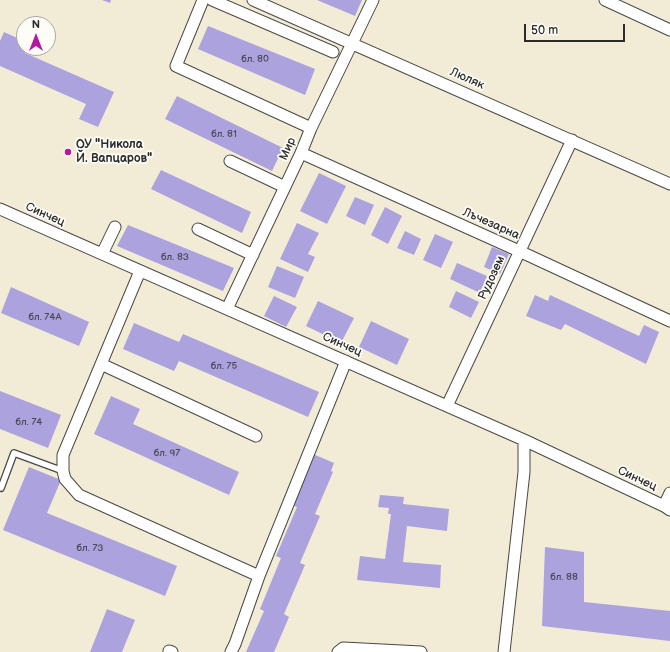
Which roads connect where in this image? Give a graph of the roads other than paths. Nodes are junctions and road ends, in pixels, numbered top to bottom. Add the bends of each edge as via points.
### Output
1 (204, 0) edge
2 (212, 0) edge
3 (253, 0) edge
4 (373, 0) edge
5 (605, 0) edge
6 (670, 30) edge
7 (352, 43) junction
8 (334, 52) dead end
9 (311, 128) junction
10 (572, 140) junction
11 (301, 153) junction
12 (230, 161) dead end
13 (670, 184) edge
14 (285, 187) junction
15 (0, 209) edge
16 (115, 227) dead end
17 (198, 229) dead end
18 (519, 251) junction
19 (102, 254) junction
20 (253, 255) junction
21 (140, 271) junction
22 (227, 309) junction
23 (670, 321) edge
24 (346, 361) junction
25 (101, 364) junction
26 (447, 406) junction
27 (256, 436) dead end
28 (524, 440) junction
29 (63, 471) junction
30 (1, 488) dead end
31 (670, 493) edge
32 (667, 508) edge
33 (259, 576) junction
34 (230, 652) edge
35 (338, 652) edge
36 (421, 652) edge
37 (504, 652) edge

1 - 9 street via 176,66
2 - 8 street
3 - 7 street, Люляк
4 - 7 street, Мир
5 - 6 street
7 - 9 street, Мир
7 - 10 street, Люляк
9 - 11 street, Мир
10 - 13 street, Люляк
10 - 18 street, Рудозем
11 - 14 street, Мир
11 - 18 street, Лъчезарна
12 - 14 street
14 - 20 street, Мир
15 - 19 street, Синчец
16 - 19 street
17 - 20 street
18 - 23 street, Лъчезарна
18 - 26 street, Рудозем
19 - 21 street, Синчец
20 - 22 street, Мир
21 - 22 street, Синчец
21 - 25 street
22 - 24 street, Синчец
24 - 26 street, Синчец
24 - 33 street
25 - 27 street
25 - 29 street via 63,455
26 - 28 street, Синчец
28 - 32 street, Синчец
28 - 37 street via 524,472
29 - 30 lane via 14,453
29 - 33 street via 65,479 79,495
31 - 32 street
33 - 34 street
35 - 36 street via 343,648

